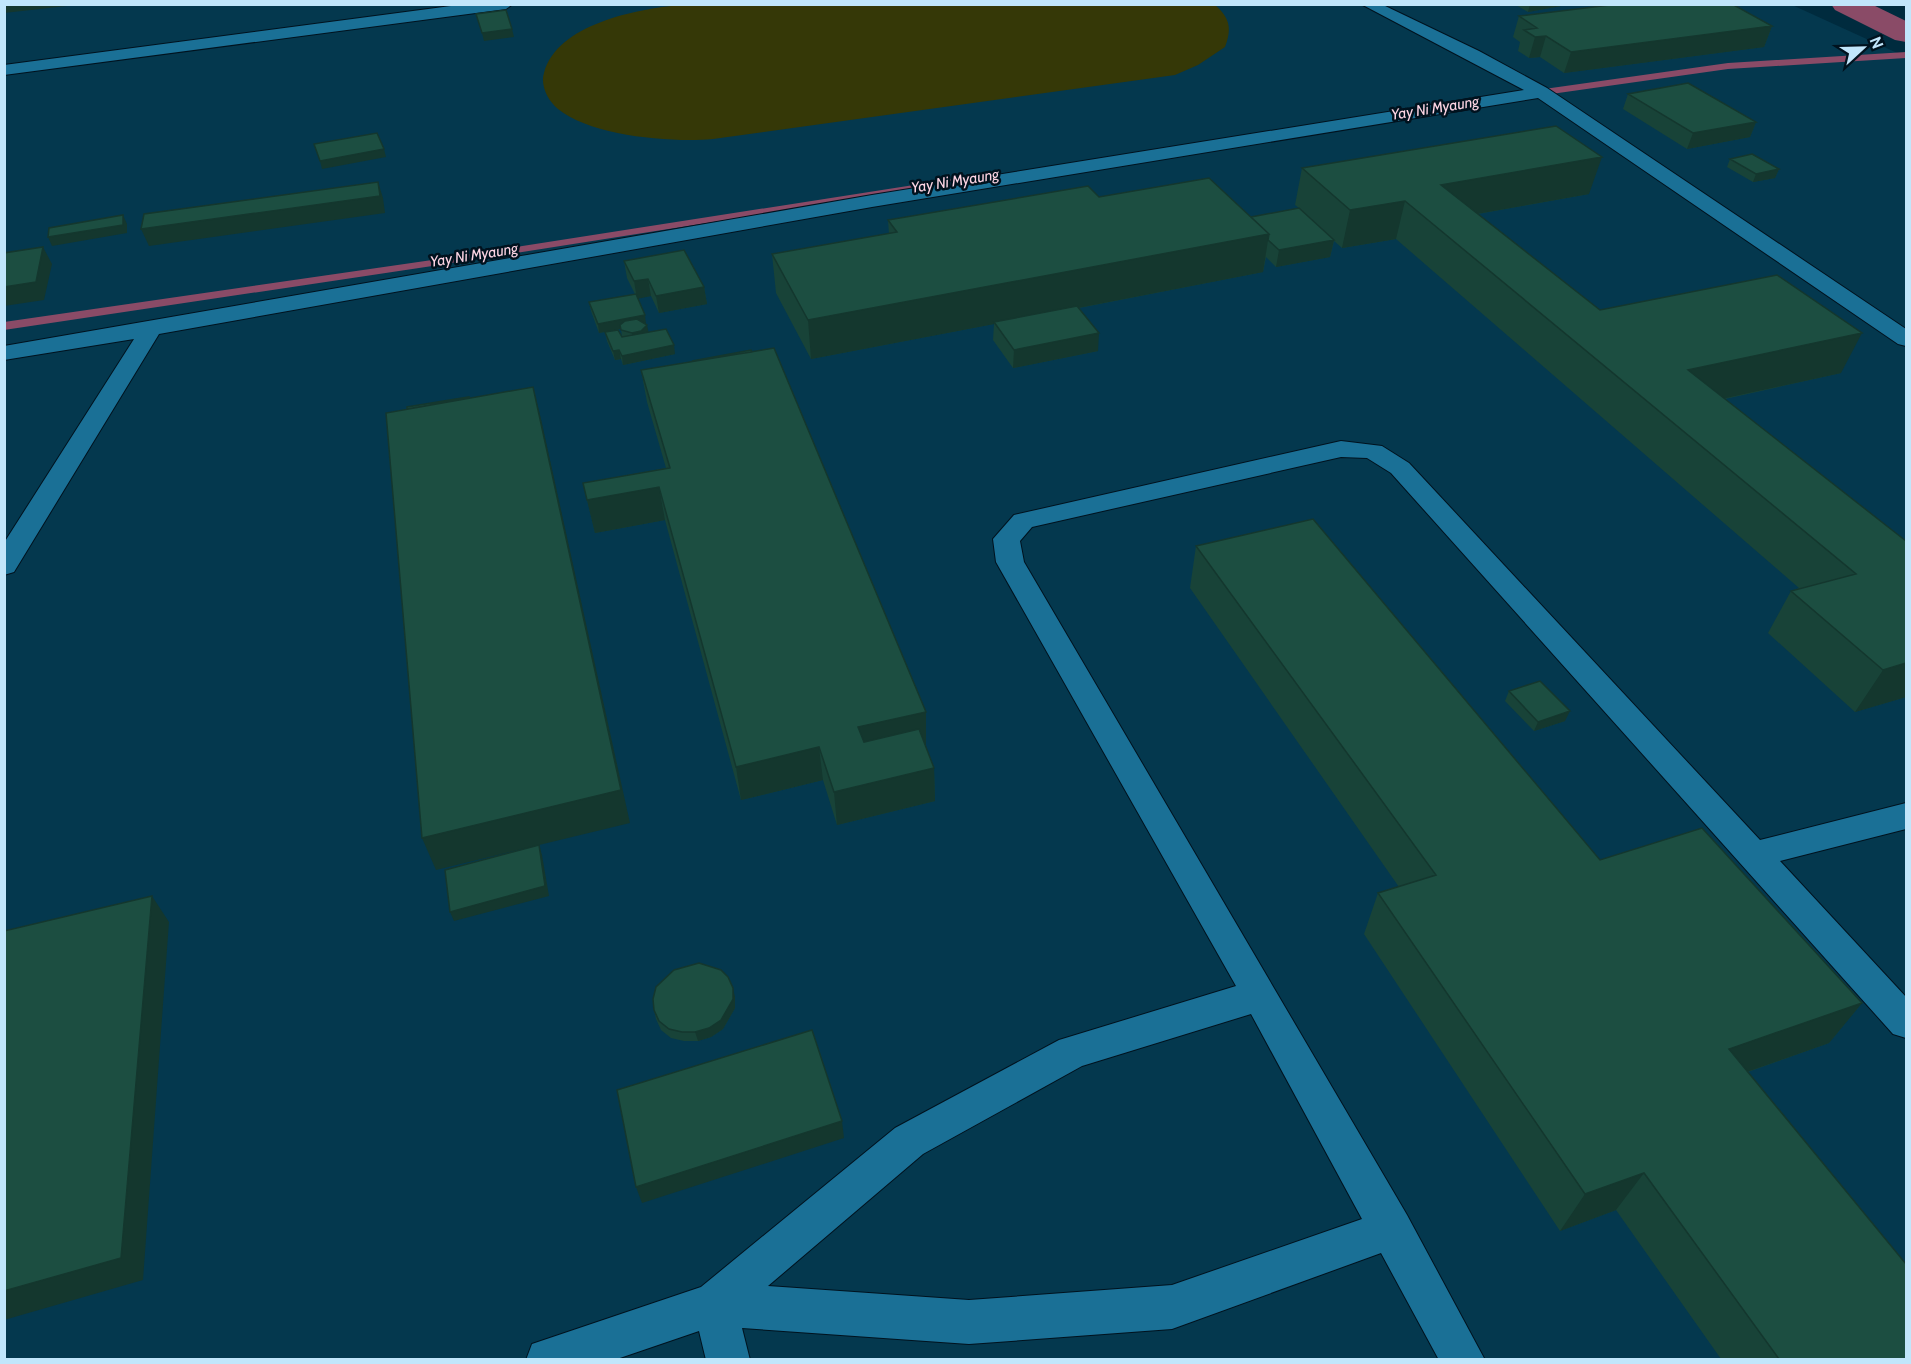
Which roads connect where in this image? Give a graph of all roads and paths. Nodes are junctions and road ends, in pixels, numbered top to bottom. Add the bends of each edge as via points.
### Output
1 (506, 4) edge
2 (1368, 4) edge
3 (443, 8) edge
4 (4, 70) edge
5 (1541, 92) junction
6 (151, 329) junction
7 (1906, 339) edge
8 (4, 352) edge
9 (4, 567) edge
10 (1906, 816) edge
11 (1752, 855) junction
12 (1260, 994) junction
13 (1906, 1022) edge
14 (1392, 1228) junction
15 (714, 1304) junction
16 (548, 1359) edge
17 (728, 1359) edge
18 (1463, 1359) edge

1 - 3 lane
2 - 5 lane
3 - 4 lane
5 - 6 lane via 872,201
5 - 7 lane
6 - 8 lane
6 - 9 lane
10 - 11 lane
11 - 12 lane via 1400,468 1372,451 1341,449 1023,521 1006,539 1010,562
11 - 13 lane
12 - 14 lane
12 - 15 lane via 1072,1052 909,1141
14 - 15 lane via 1172,1307 969,1322
14 - 18 lane
15 - 16 lane
15 - 17 lane

